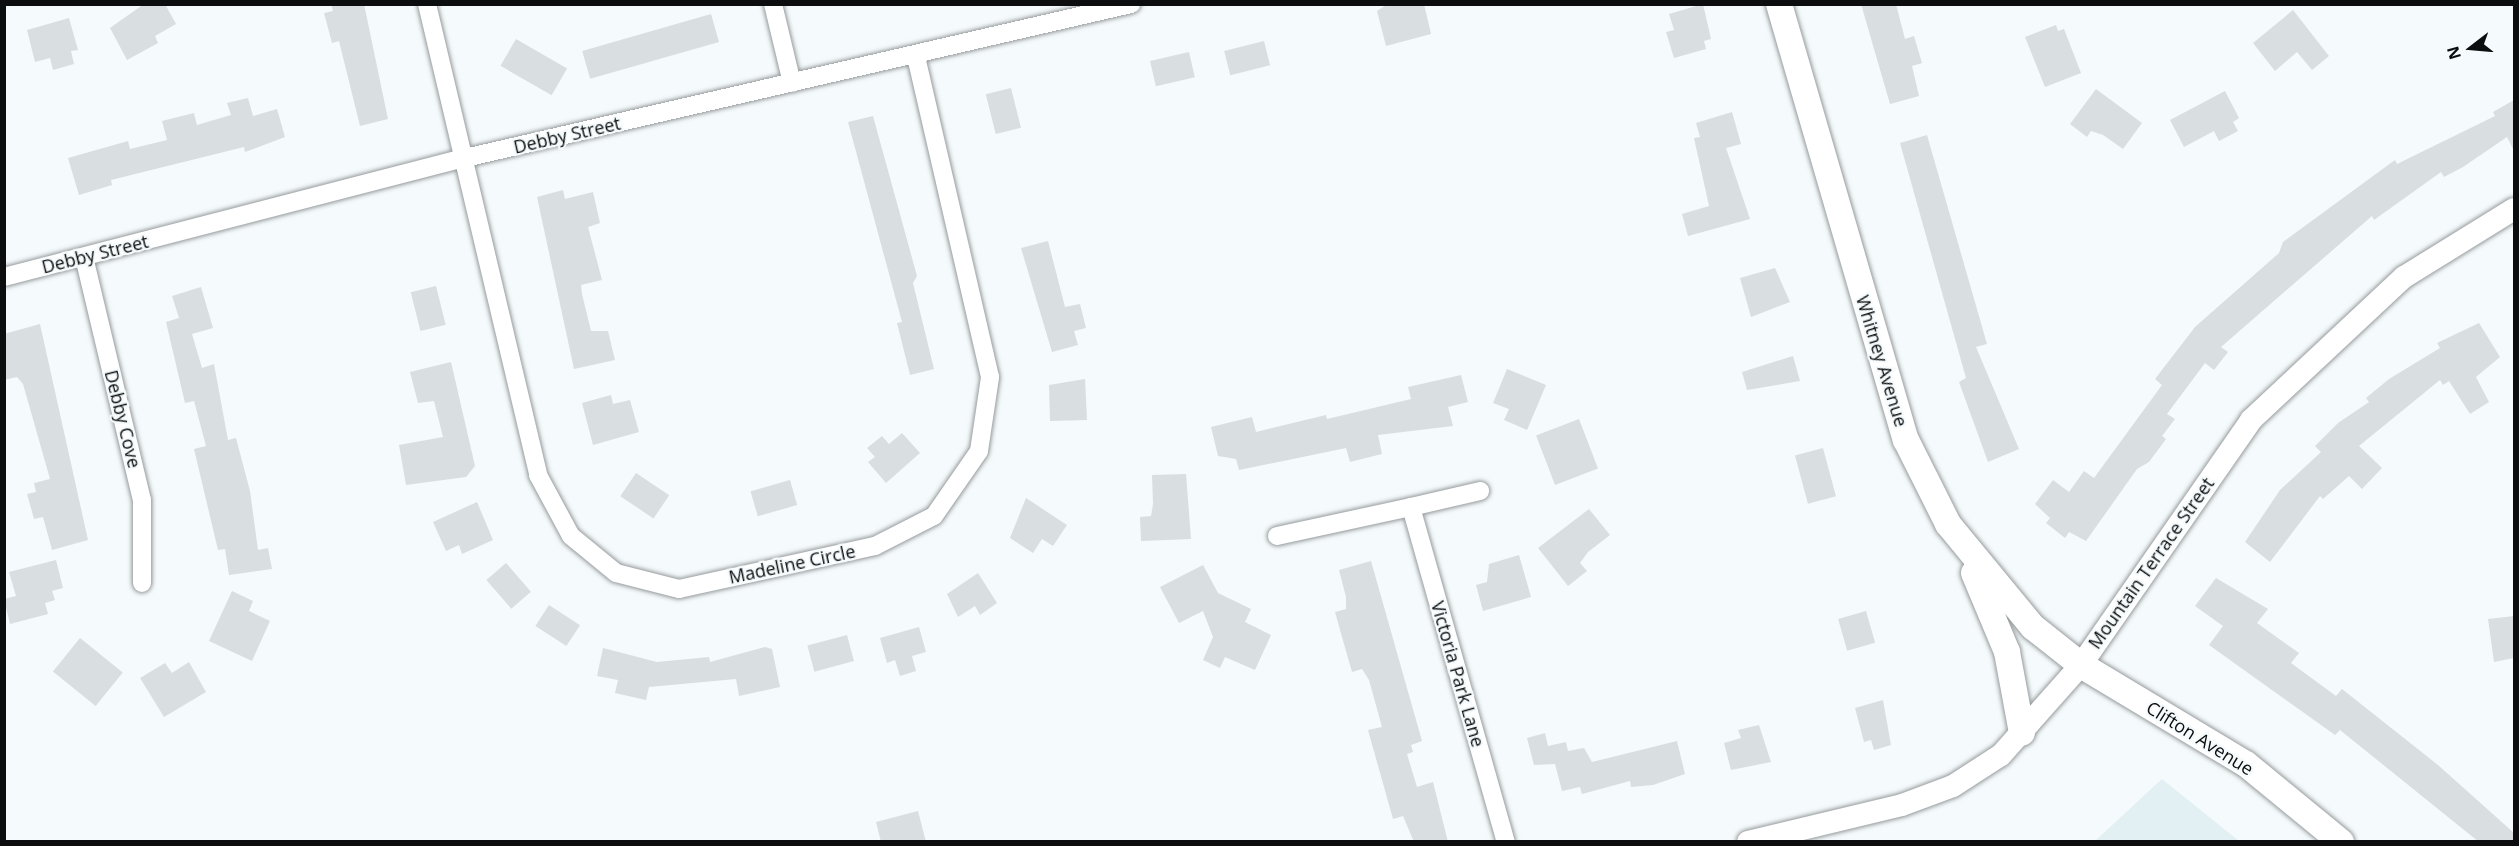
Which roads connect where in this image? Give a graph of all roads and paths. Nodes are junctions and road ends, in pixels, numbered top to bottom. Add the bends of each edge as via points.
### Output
1 (428, 4) edge
2 (773, 4) edge
3 (1131, 4) edge
4 (1779, 4) edge
5 (916, 57) junction
6 (792, 83) junction
7 (465, 158) junction
8 (2514, 209) edge
9 (84, 257) junction
10 (4, 277) edge
11 (1480, 491) dead end
12 (1411, 507) junction
13 (1277, 536) dead end
14 (1963, 544) junction
15 (142, 583) dead end
16 (2081, 665) junction
17 (2022, 733) junction
18 (1506, 842) edge
19 (1748, 842) edge
20 (2341, 842) edge

1 - 7 street, Madeline Circle
2 - 6 street
3 - 5 street, Debby Street
4 - 14 main road, Whitney Avenue via 1906,440
5 - 6 street, Debby Street
5 - 7 street, Madeline Circle via 990,377 979,451 934,516 875,546 679,589 616,573 572,536 538,475
6 - 7 street, Debby Street
7 - 9 street, Debby Street
8 - 16 street, Mountain Terrace Street via 2404,277 2251,420
9 - 10 street, Debby Street
9 - 15 street, Debby Cove via 142,500
11 - 12 street
12 - 13 street
12 - 18 street, Victoria Park Lane
14 - 16 main road, Whitney Avenue via 2033,627
14 - 17 main road via 2007,652
16 - 17 street, Mountain Terrace Street
16 - 20 main road, Clifton Avenue via 2246,764
17 - 19 street, Mountain Terrace Street via 2001,755 1953,786 1902,805

